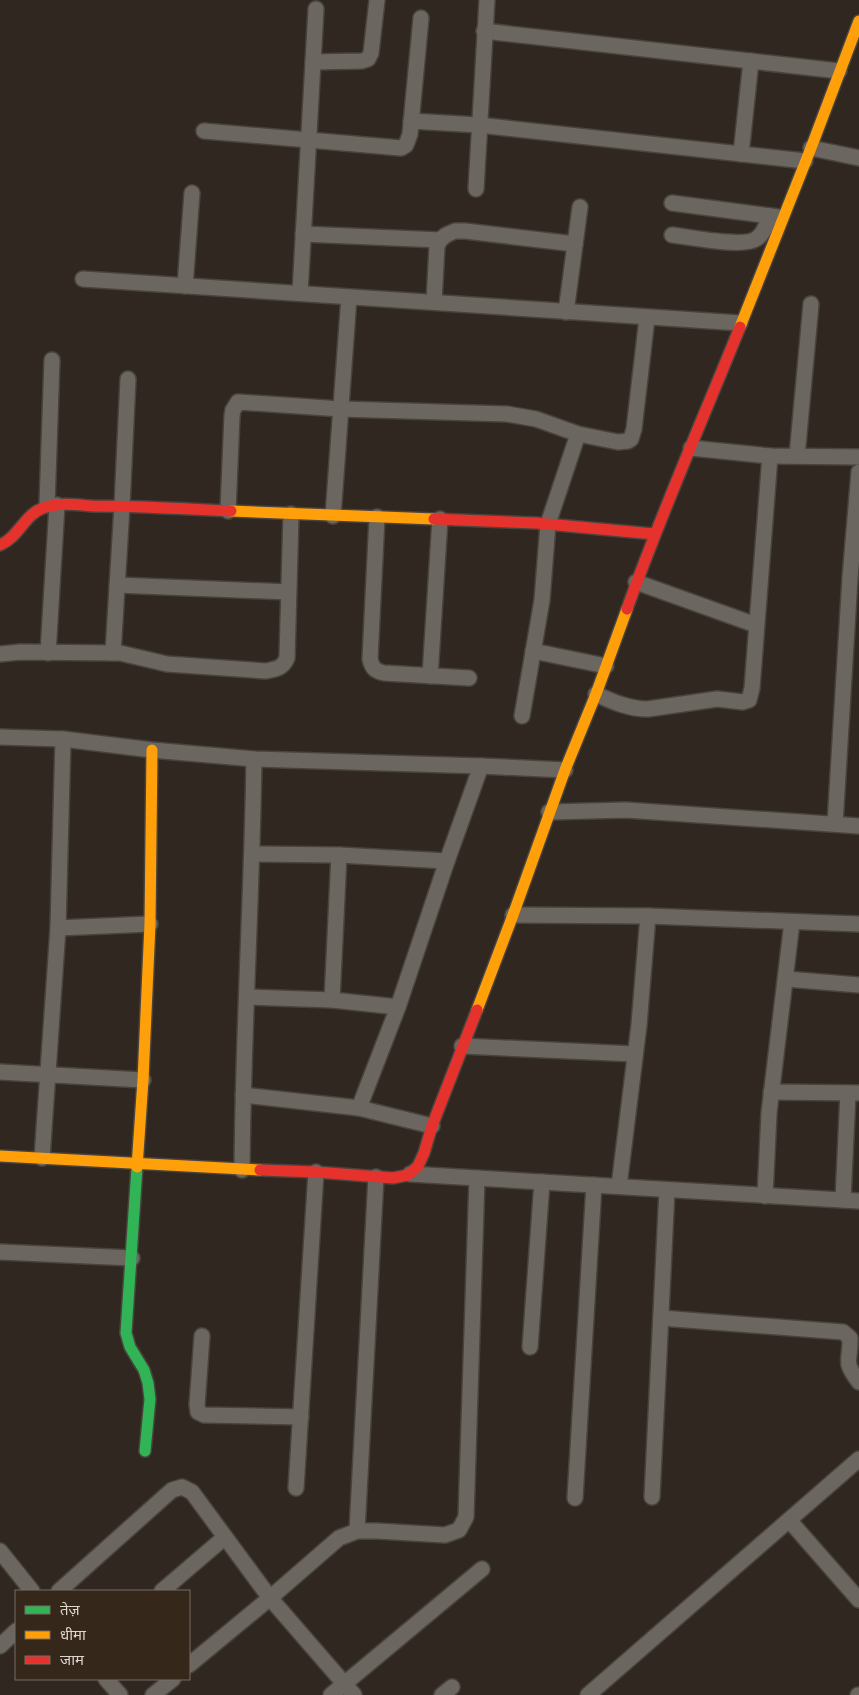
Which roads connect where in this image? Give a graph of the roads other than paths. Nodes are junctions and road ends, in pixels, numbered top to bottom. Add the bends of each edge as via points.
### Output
1 (377, 0) edge
2 (487, 0) edge
3 (316, 10) dead end
4 (421, 18) dead end
5 (858, 29) edge
6 (484, 31) junction
7 (751, 61) junction
8 (313, 62) junction
9 (839, 70) junction
10 (411, 121) junction
11 (479, 125) junction
12 (204, 131) dead end
13 (308, 140) junction
14 (742, 154) junction
15 (808, 155) junction
16 (859, 158) edge
17 (476, 189) dead end
18 (192, 192) dead end
19 (672, 203) dead end
20 (580, 207) dead end
21 (776, 217) junction
22 (303, 234) junction
23 (672, 235) dead end
24 (440, 240) junction
25 (575, 244) junction
26 (83, 279) dead end
27 (185, 286) junction
28 (300, 294) junction
29 (349, 297) junction
30 (434, 302) junction
31 (811, 304) dead end
32 (566, 312) junction
33 (647, 318) junction
34 (740, 323) junction
35 (52, 360) dead end
36 (128, 379) dead end
37 (341, 408) junction
38 (578, 434) junction
39 (691, 448) junction
40 (770, 456) junction
41 (797, 456) junction
42 (859, 457) edge
43 (859, 472) edge
44 (52, 505) junction
45 (122, 506) junction
46 (228, 511) junction
47 (291, 514) junction
48 (333, 516) junction
49 (377, 517) junction
50 (440, 519) junction
51 (548, 524) junction
52 (654, 534) junction
53 (0, 545) edge
54 (854, 579) edge
55 (636, 582) junction
56 (118, 585) junction
57 (288, 592) junction
58 (756, 625) junction
59 (533, 651) junction
60 (48, 653) junction
61 (113, 653) junction
62 (0, 654) edge
63 (606, 666) junction
64 (430, 676) junction
65 (469, 678) dead end
66 (596, 694) junction
67 (522, 716) dead end
68 (0, 737) edge
69 (63, 739) junction
70 (152, 750) junction
71 (254, 759) junction
72 (481, 766) junction
73 (565, 770) junction
74 (549, 812) junction
75 (835, 824) junction
76 (859, 826) edge
77 (253, 854) junction
78 (339, 855) junction
79 (447, 861) junction
80 (512, 915) junction
81 (648, 916) junction
82 (792, 922) junction
83 (150, 924) junction
84 (859, 924) edge
85 (58, 928) junction
86 (786, 979) junction
87 (859, 985) edge
88 (247, 996) junction
89 (332, 1000) junction
90 (398, 1006) junction
91 (462, 1046) junction
92 (636, 1054) junction
93 (0, 1072) edge
94 (48, 1075) junction
95 (142, 1080) junction
96 (771, 1092) junction
97 (853, 1093) edge
98 (243, 1095) junction
99 (359, 1108) junction
100 (432, 1126) junction
101 (0, 1156) edge
102 (42, 1158) junction
103 (137, 1163) junction
104 (242, 1170) junction
105 (316, 1172) junction
106 (410, 1174) junction
107 (376, 1177) junction
108 (477, 1178) junction
109 (542, 1182) junction
110 (594, 1185) junction
111 (620, 1186) junction
112 (667, 1190) junction
113 (765, 1196) junction
114 (843, 1200) junction
115 (859, 1201) edge
116 (0, 1252) edge
117 (132, 1258) junction
118 (661, 1318) junction
119 (202, 1336) dead end
120 (530, 1346) dead end
121 (859, 1382) edge
122 (301, 1418) junction
123 (145, 1451) dead end
124 (859, 1459) edge
125 (296, 1488) dead end
126 (652, 1497) dead end
127 (575, 1498) dead end
128 (789, 1520) junction
129 (357, 1531) junction
130 (225, 1537) junction
131 (0, 1550) edge
132 (482, 1568) dead end
133 (31, 1590) edge
134 (60, 1590) edge
135 (163, 1590) edge
136 (270, 1598) junction
137 (859, 1600) edge
138 (15, 1632) edge
139 (0, 1646) edge
140 (190, 1665) edge
141 (107, 1680) edge
142 (172, 1680) edge
143 (350, 1689) edge
144 (120, 1695) edge
145 (153, 1695) edge
146 (331, 1695) edge
147 (588, 1695) edge

1 - 8 street via 368,59
2 - 6 street
3 - 8 street
4 - 10 street
5 - 9 street
6 - 7 street
6 - 11 street
7 - 9 street
7 - 14 street
8 - 13 street
9 - 15 street
10 - 11 street
10 - 13 street via 409,140 401,148
11 - 14 street
11 - 17 street
12 - 13 street
13 - 22 street
14 - 15 street
15 - 16 street
15 - 21 street
18 - 27 street
19 - 21 street
20 - 25 street
21 - 23 street via 757,239 750,242
21 - 34 street
22 - 24 street
22 - 28 street
24 - 25 street via 455,231 465,231
24 - 30 street via 436,254
25 - 32 street
26 - 27 street
27 - 28 street
28 - 29 street
29 - 30 street
29 - 37 street
30 - 32 street
31 - 41 street
32 - 33 street
33 - 34 street
33 - 38 street via 633,436 628,441 618,442
34 - 39 street
35 - 44 street
36 - 45 street
37 - 38 street via 508,414 536,419
37 - 46 street via 238,402 232,416
37 - 48 street
38 - 51 street
39 - 40 street
39 - 52 street
40 - 41 street
40 - 58 street
41 - 42 street
43 - 54 street
44 - 45 street
44 - 53 street via 31,513 10,540
44 - 60 street
45 - 46 street
45 - 56 street
46 - 47 street
47 - 48 street
47 - 57 street
48 - 49 street
49 - 50 street
49 - 64 street via 371,664 377,672
50 - 51 street
50 - 64 street
51 - 52 street
51 - 59 street
52 - 55 street
54 - 75 street
55 - 58 street
55 - 63 street
56 - 57 street
56 - 61 street
57 - 61 street via 286,658 285,663 276,669 167,664
58 - 66 street via 752,688 746,701 718,699 637,709
59 - 63 street
59 - 67 street
60 - 61 street
60 - 62 street
63 - 66 street
64 - 65 street
66 - 73 street
68 - 69 street
69 - 70 street
69 - 85 street
70 - 71 street
70 - 83 street
71 - 72 street
71 - 77 street
72 - 73 street
72 - 79 street
73 - 74 street
74 - 75 street via 626,810
74 - 80 street
75 - 76 street
77 - 78 street
77 - 88 street
78 - 79 street
78 - 89 street
79 - 90 street
80 - 81 street
80 - 91 street
81 - 82 street
81 - 92 street
82 - 84 street
82 - 86 street
83 - 85 street
83 - 95 street
85 - 94 street
86 - 87 street
86 - 96 street
88 - 89 street
88 - 98 street
89 - 90 street
90 - 99 street
91 - 92 street
91 - 100 street
92 - 111 street
93 - 94 street
94 - 95 street
94 - 102 street
95 - 103 street
96 - 97 street
96 - 113 street
97 - 114 street
98 - 99 street
98 - 104 street
99 - 100 street
100 - 106 street via 424,1152
101 - 102 street
102 - 103 street
103 - 104 street
103 - 117 street
104 - 105 street
105 - 107 street
105 - 122 street
106 - 107 street
106 - 108 street
107 - 129 street
108 - 109 street
108 - 129 street via 466,1517 460,1530 445,1535
109 - 110 street
109 - 120 street
110 - 111 street
110 - 127 street
111 - 112 street
112 - 113 street
112 - 118 street
113 - 114 street
114 - 115 street
116 - 117 street
117 - 123 street via 126,1333 148,1383 150,1399
118 - 121 street via 843,1332 850,1338 848,1365
118 - 126 street
119 - 122 street via 198,1412 204,1415
122 - 125 street
124 - 128 street
128 - 137 street
128 - 147 street
129 - 136 street via 339,1538
130 - 134 street via 192,1492 182,1487 172,1490
130 - 135 street
130 - 136 street
131 - 133 street
132 - 143 street
136 - 140 street
136 - 143 street
138 - 139 street
141 - 144 street
142 - 145 street
143 - 146 street

